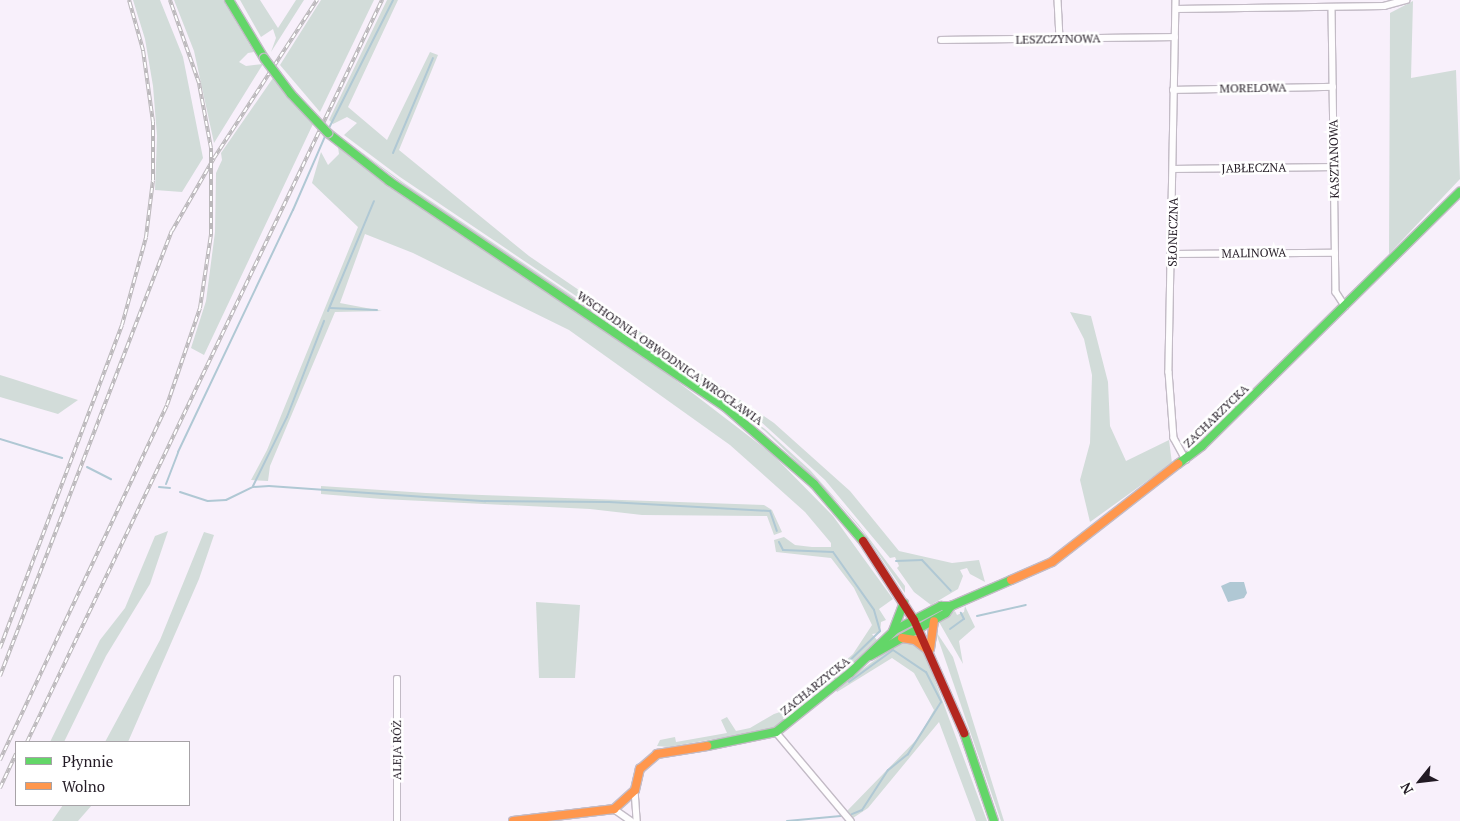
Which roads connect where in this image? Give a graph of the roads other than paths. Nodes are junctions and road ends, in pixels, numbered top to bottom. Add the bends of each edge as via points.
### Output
1 (229, 0) edge
2 (1058, 0) edge
3 (1176, 0) edge
4 (1406, 0) edge
5 (1176, 8) junction
6 (1332, 8) junction
7 (1174, 37) junction
8 (1060, 39) junction
9 (941, 40) dead end
10 (1333, 86) junction
11 (1173, 90) junction
12 (1334, 166) junction
13 (1174, 169) junction
14 (1460, 192) edge
15 (1335, 253) junction
16 (1172, 254) junction
17 (1346, 306) junction
18 (1186, 460) junction
19 (904, 603) junction
20 (951, 606) junction
21 (914, 620) junction
22 (934, 620) junction
23 (918, 629) junction
24 (892, 632) junction
25 (902, 638) junction
26 (930, 651) junction
27 (868, 657) junction
28 (398, 679) dead end
29 (776, 732) junction
30 (635, 790) junction
31 (614, 808) junction
32 (397, 821) edge
33 (513, 821) edge
34 (630, 821) edge
35 (637, 821) edge
36 (850, 821) edge
37 (994, 821) edge

1 - 19 street, WSCHODNIA OBWODNICA WROCŁAWIA, bridge via 264,58 291,94 328,133 389,181 756,431 797,467 840,513
2 - 8 street
3 - 5 street, SŁONECZNA
4 - 6 street via 1384,6
5 - 6 street
5 - 7 street, SŁONECZNA
6 - 10 street, KASZTANOWA
7 - 8 street, LESZCZYNOWA
7 - 11 street, SŁONECZNA
8 - 9 street, LESZCZYNOWA
10 - 11 street, MORELOWA
10 - 12 street, KASZTANOWA
11 - 13 street, SŁONECZNA
12 - 13 street, JABŁECZNA
12 - 15 street, KASZTANOWA
13 - 16 street, SŁONECZNA
14 - 17 street, ZACHARZYCKA
15 - 16 street, MALINOWA
15 - 17 street, KASZTANOWA via 1336,292
16 - 18 street, SŁONECZNA via 1169,372 1176,445
17 - 18 street, ZACHARZYCKA
18 - 20 street, ZACHARZYCKA via 1052,562
19 - 21 street, WSCHODNIA OBWODNICA WROCŁAWIA
19 - 24 street via 903,614
20 - 21 street, ZACHARZYCKA via 941,606
20 - 22 street, ZACHARZYCKA
21 - 23 street, WSCHODNIA OBWODNICA WROCŁAWIA
21 - 24 street, ZACHARZYCKA
22 - 23 street, ZACHARZYCKA
22 - 26 street
23 - 25 street, ZACHARZYCKA
23 - 26 street, WSCHODNIA OBWODNICA WROCŁAWIA
24 - 27 street, ZACHARZYCKA
25 - 26 street via 915,640
25 - 27 street, ZACHARZYCKA
26 - 37 street, WSCHODNIA OBWODNICA WROCŁAWIA via 957,712
27 - 29 street, ZACHARZYCKA
28 - 32 street, ALEJA RÓŻ
29 - 30 street via 656,754 640,769
29 - 36 street
30 - 31 street
30 - 35 street
31 - 33 street
31 - 34 street

